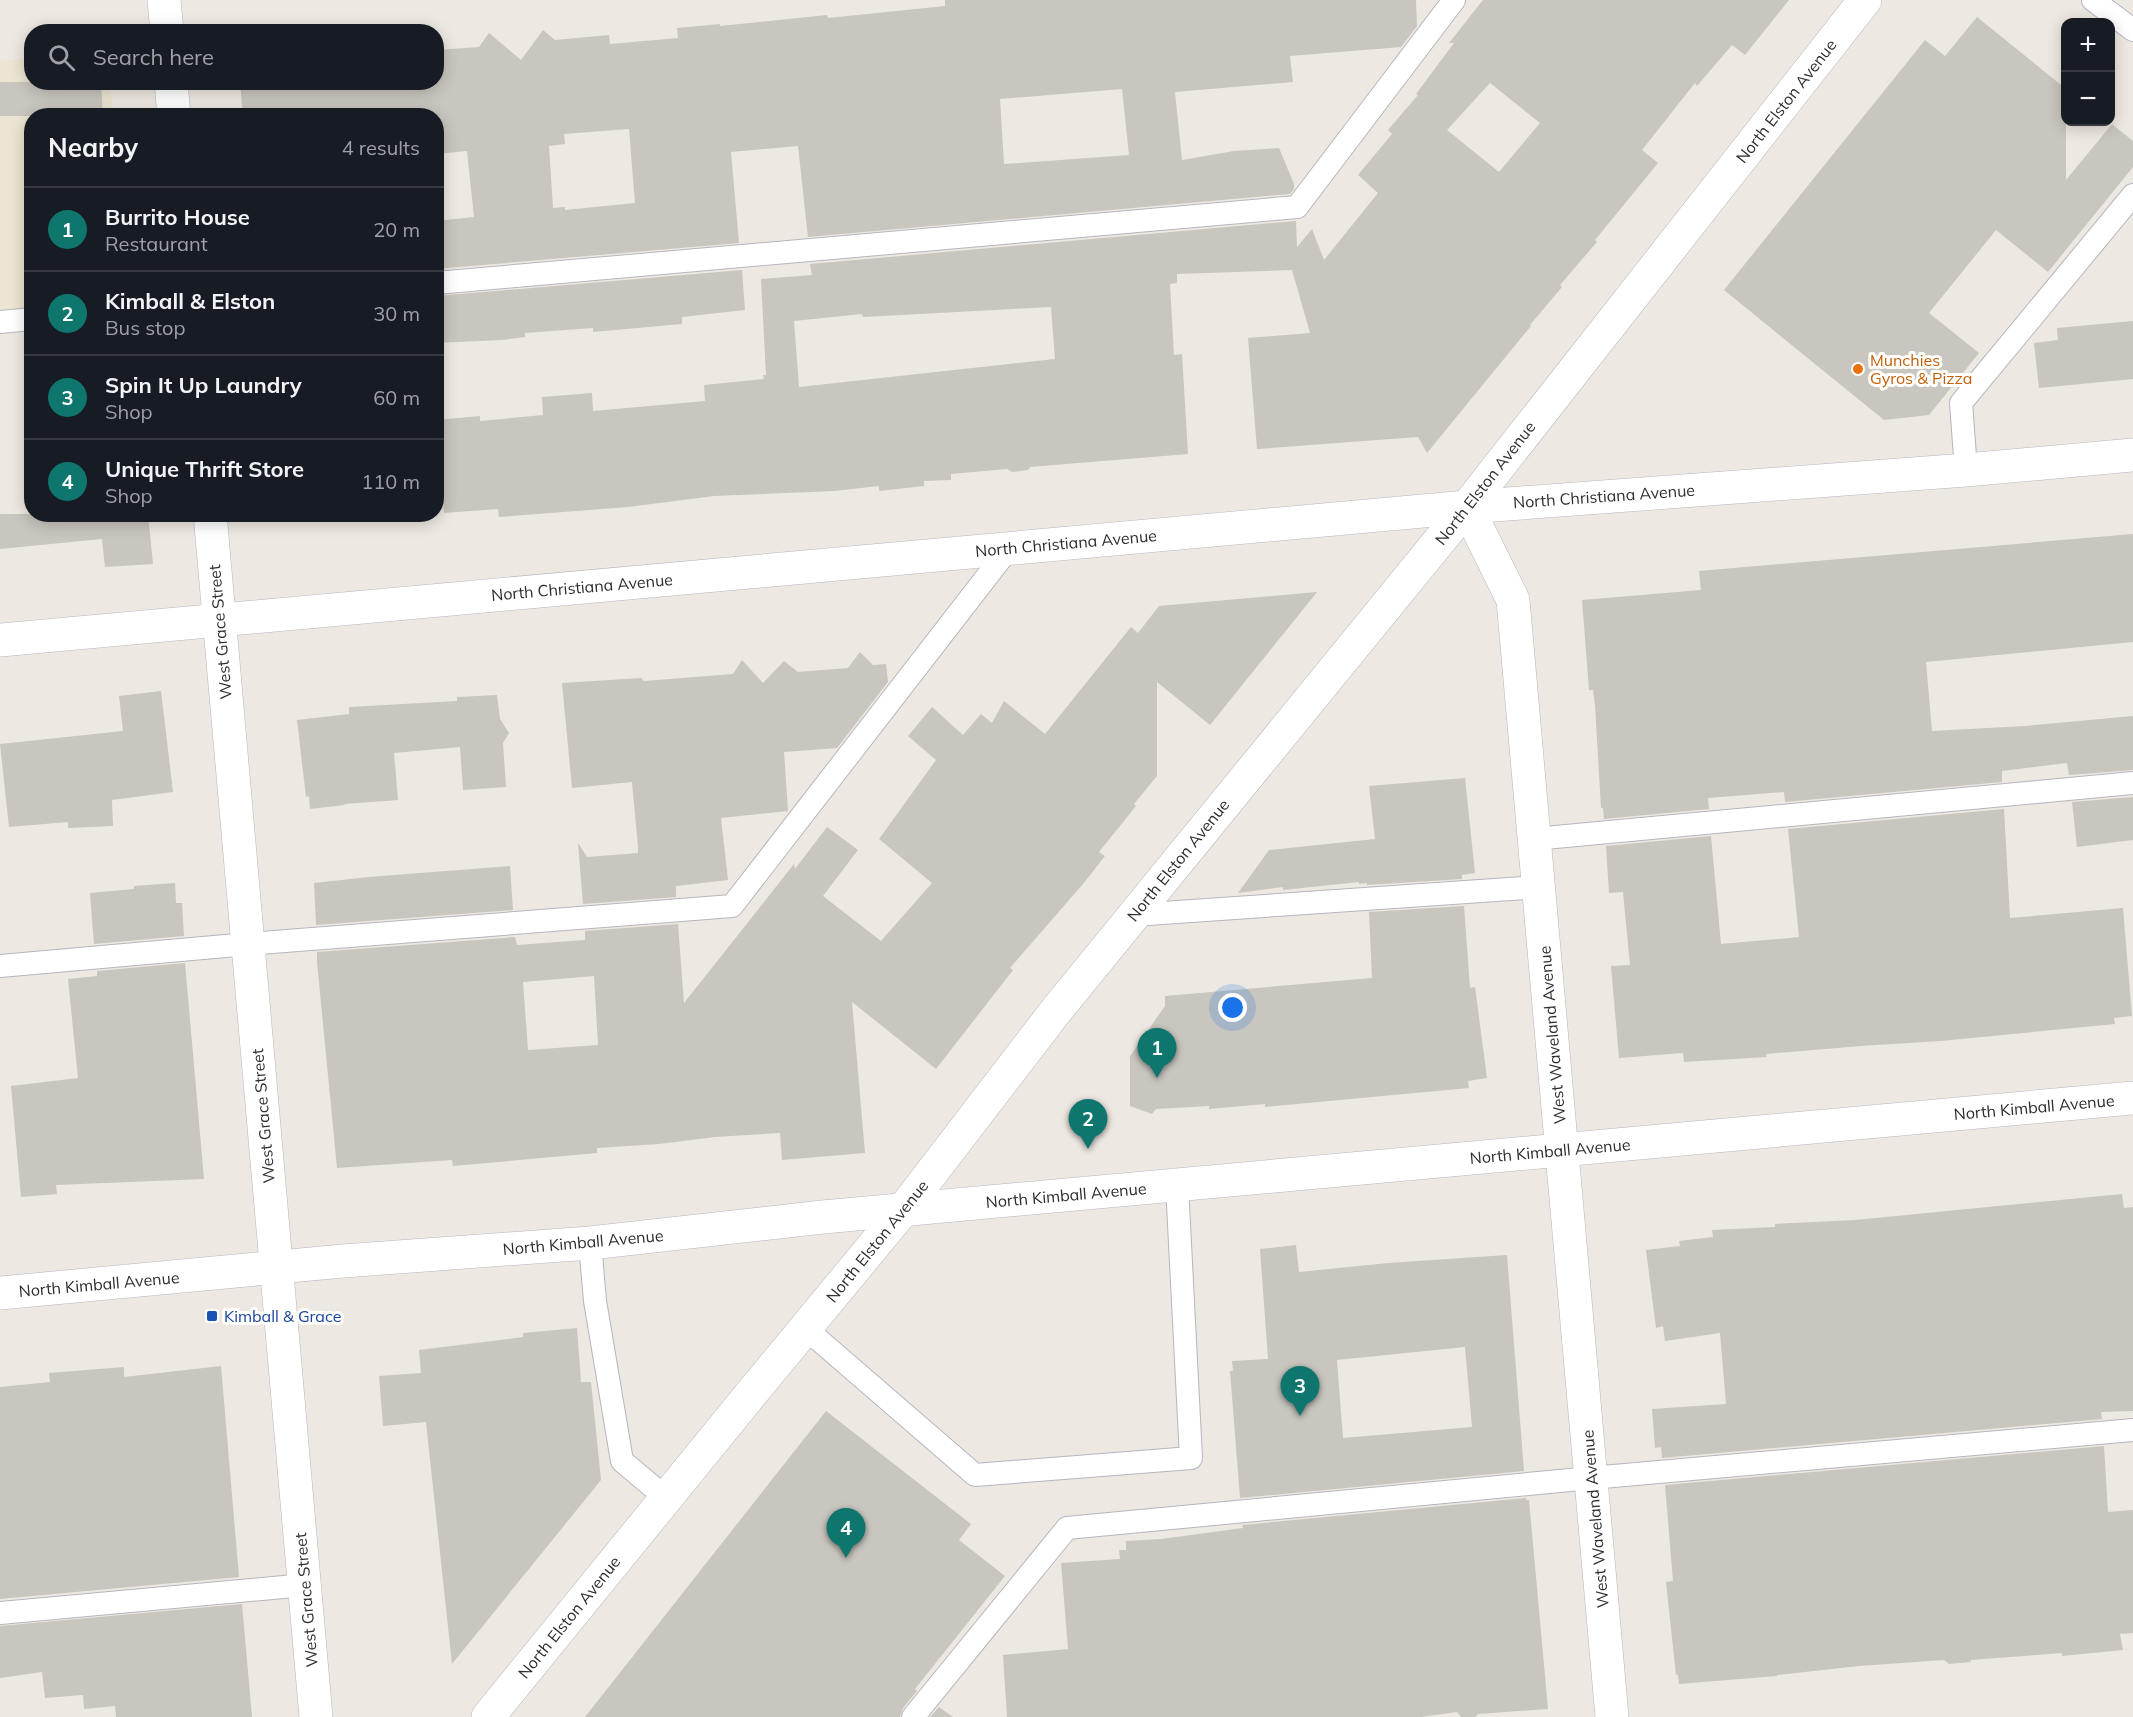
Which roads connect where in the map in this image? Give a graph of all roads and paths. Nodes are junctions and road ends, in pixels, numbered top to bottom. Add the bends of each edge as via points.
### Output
1 (164, 0) edge
2 (1454, 0) edge
3 (1865, 0) edge
4 (2092, 0) edge
5 (166, 24) edge
6 (2133, 30) edge
7 (172, 90) edge
8 (173, 108) edge
9 (2133, 195) edge
10 (444, 282) edge
11 (24, 320) edge
12 (0, 322) edge
13 (2133, 455) edge
14 (1966, 470) junction
15 (1467, 507) junction
16 (211, 522) edge
17 (1009, 548) junction
18 (220, 620) junction
19 (0, 640) edge
20 (2133, 783) edge
21 (1534, 839) junction
22 (1539, 887) junction
23 (1133, 915) junction
24 (248, 944) junction
25 (0, 966) edge
26 (2133, 1098) edge
27 (1562, 1150) junction
28 (1177, 1185) junction
29 (903, 1210) junction
30 (590, 1243) junction
31 (277, 1267) junction
32 (0, 1293) edge
33 (805, 1328) junction
34 (2133, 1430) edge
35 (1591, 1478) junction
36 (666, 1498) junction
37 (305, 1586) junction
38 (0, 1613) edge
39 (316, 1717) edge
40 (489, 1717) edge
41 (913, 1717) edge
42 (1612, 1717) edge

1 - 5 street
2 - 10 lane via 1297,207
3 - 15 street, North Elston Avenue
4 - 6 lane
7 - 8 street
9 - 14 lane via 1961,403
11 - 12 lane
13 - 14 street, North Christiana Avenue
14 - 15 street, North Christiana Avenue
15 - 17 street, North Christiana Avenue
15 - 21 street, West Waveland Avenue via 1513,600
15 - 23 street, North Elston Avenue
16 - 18 street, West Grace Street
17 - 18 street, North Christiana Avenue
17 - 24 lane via 732,906
18 - 19 street, North Christiana Avenue
18 - 24 street, West Grace Street
20 - 21 lane
21 - 22 street, West Waveland Avenue
22 - 23 lane
22 - 27 street, West Waveland Avenue
23 - 29 street, North Elston Avenue
24 - 25 lane
24 - 31 street, West Grace Street
26 - 27 street, North Kimball Avenue
27 - 28 street, North Kimball Avenue
27 - 35 street, West Waveland Avenue
28 - 29 street, North Kimball Avenue
28 - 33 lane via 1191,1458 975,1475
29 - 30 street, North Kimball Avenue
29 - 33 street, North Elston Avenue
30 - 31 street, North Kimball Avenue
30 - 36 lane via 595,1301 622,1461
31 - 32 street, North Kimball Avenue
31 - 37 street, West Grace Street
33 - 36 street, North Elston Avenue
34 - 35 lane
35 - 41 lane via 1066,1528
35 - 42 street, West Waveland Avenue
36 - 40 street, North Elston Avenue
37 - 38 lane
37 - 39 street, West Grace Street

